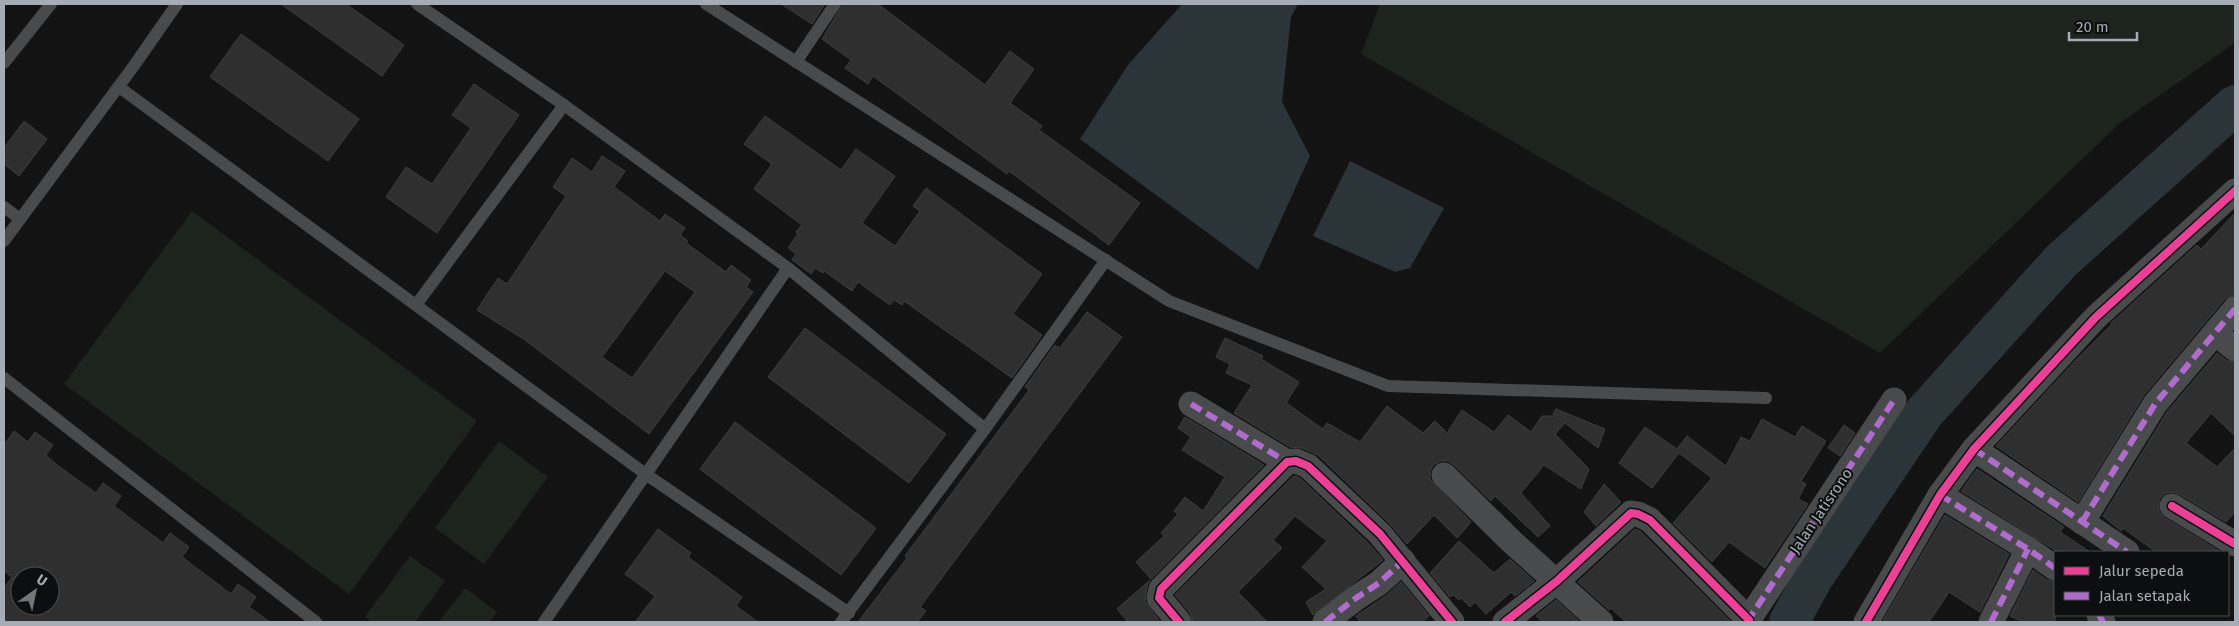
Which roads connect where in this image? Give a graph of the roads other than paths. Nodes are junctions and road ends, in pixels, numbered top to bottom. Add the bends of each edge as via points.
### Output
1 (51, 4) edge
2 (177, 4) edge
3 (417, 4) edge
4 (706, 4) edge
5 (835, 4) edge
6 (796, 62) junction
7 (4, 63) edge
8 (118, 87) junction
9 (564, 104) junction
10 (2235, 191) edge
11 (4, 207) edge
12 (20, 219) junction
13 (4, 241) edge
14 (1106, 260) junction
15 (788, 268) junction
16 (416, 305) junction
17 (2235, 309) edge
18 (2215, 332) junction
19 (2235, 349) edge
20 (4, 378) edge
21 (1766, 398) dead end
22 (1894, 400) dead end
23 (1191, 404) dead end
24 (985, 429) junction
25 (1974, 449) junction
26 (1292, 462) junction
27 (647, 475) junction
28 (1444, 475) dead end
29 (1940, 495) junction
30 (2172, 506) dead end
31 (2082, 522) junction
32 (2235, 544) edge
33 (2028, 549) junction
34 (2126, 551) edge
35 (1403, 561) junction
36 (2054, 567) edge
37 (1557, 581) junction
38 (845, 617) edge
39 (1748, 621) edge
40 (316, 622) edge
41 (544, 622) edge
42 (1179, 622) edge
43 (1325, 622) edge
44 (1452, 622) edge
45 (1505, 622) edge
46 (1601, 622) edge
47 (1866, 622) edge
48 (1991, 622) edge

1 - 7 lane
2 - 8 lane
3 - 9 lane
4 - 6 lane
5 - 6 lane
6 - 14 lane
8 - 12 lane
8 - 16 lane
9 - 15 lane
9 - 16 lane
10 - 25 street via 2096,317
11 - 12 lane
12 - 13 lane
14 - 21 lane via 1168,300 1388,386
14 - 24 lane
15 - 24 lane
15 - 27 lane
16 - 27 lane
17 - 18 street
18 - 19 street
18 - 31 street via 2155,404
20 - 40 lane
22 - 39 street, Jalan Jatisrono
23 - 26 street
24 - 38 lane
25 - 29 street
25 - 31 street
26 - 35 street via 1308,466 1380,534
26 - 42 street via 1161,589 1159,598
27 - 38 lane
27 - 41 lane
28 - 37 street
29 - 33 street
29 - 47 street
30 - 32 street
31 - 34 street
33 - 36 street
33 - 48 street
35 - 43 street via 1379,584
35 - 44 street
37 - 39 street via 1631,513 1638,514 1650,520
37 - 45 street
37 - 46 street

